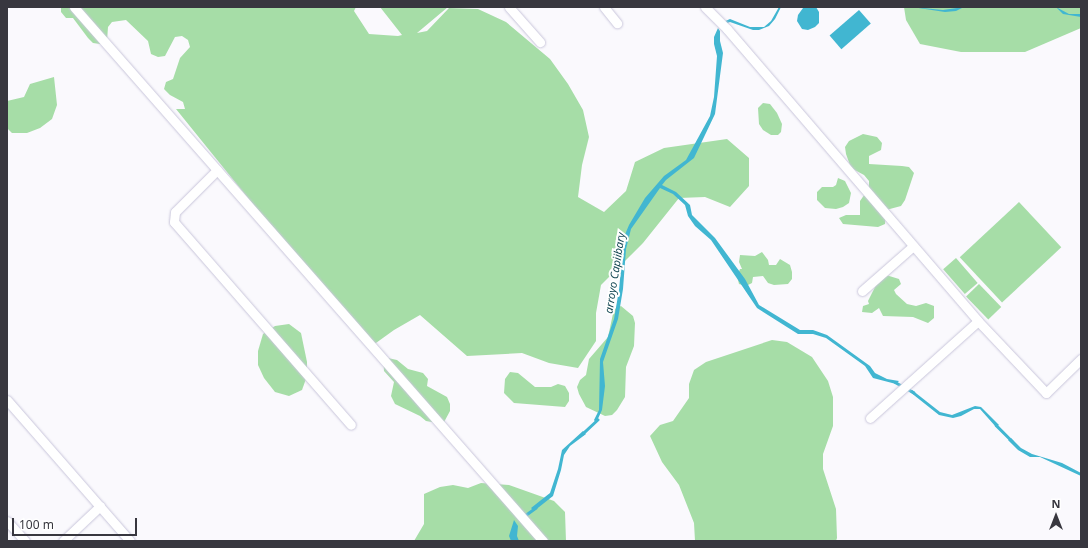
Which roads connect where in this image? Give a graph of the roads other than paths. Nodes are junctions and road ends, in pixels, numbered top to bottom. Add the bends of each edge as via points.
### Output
1 (74, 7) edge
2 (509, 7) edge
3 (604, 7) edge
4 (705, 7) edge
5 (617, 23) dead end
6 (540, 42) dead end
7 (217, 170) junction
8 (913, 246) junction
9 (862, 291) dead end
10 (978, 320) junction
11 (1081, 359) edge
12 (7, 400) edge
13 (870, 418) dead end
14 (351, 425) dead end
15 (100, 506) junction
16 (7, 521) edge
17 (25, 541) edge
18 (63, 541) edge
19 (130, 541) edge
20 (543, 541) edge

1 - 7 street
2 - 6 street
3 - 5 street
4 - 8 street via 727,29
7 - 14 street via 175,212 174,222
7 - 20 street
8 - 9 street
8 - 10 street
10 - 11 street via 1046,393
10 - 13 street
12 - 15 street
15 - 18 street
15 - 19 street
16 - 17 street

